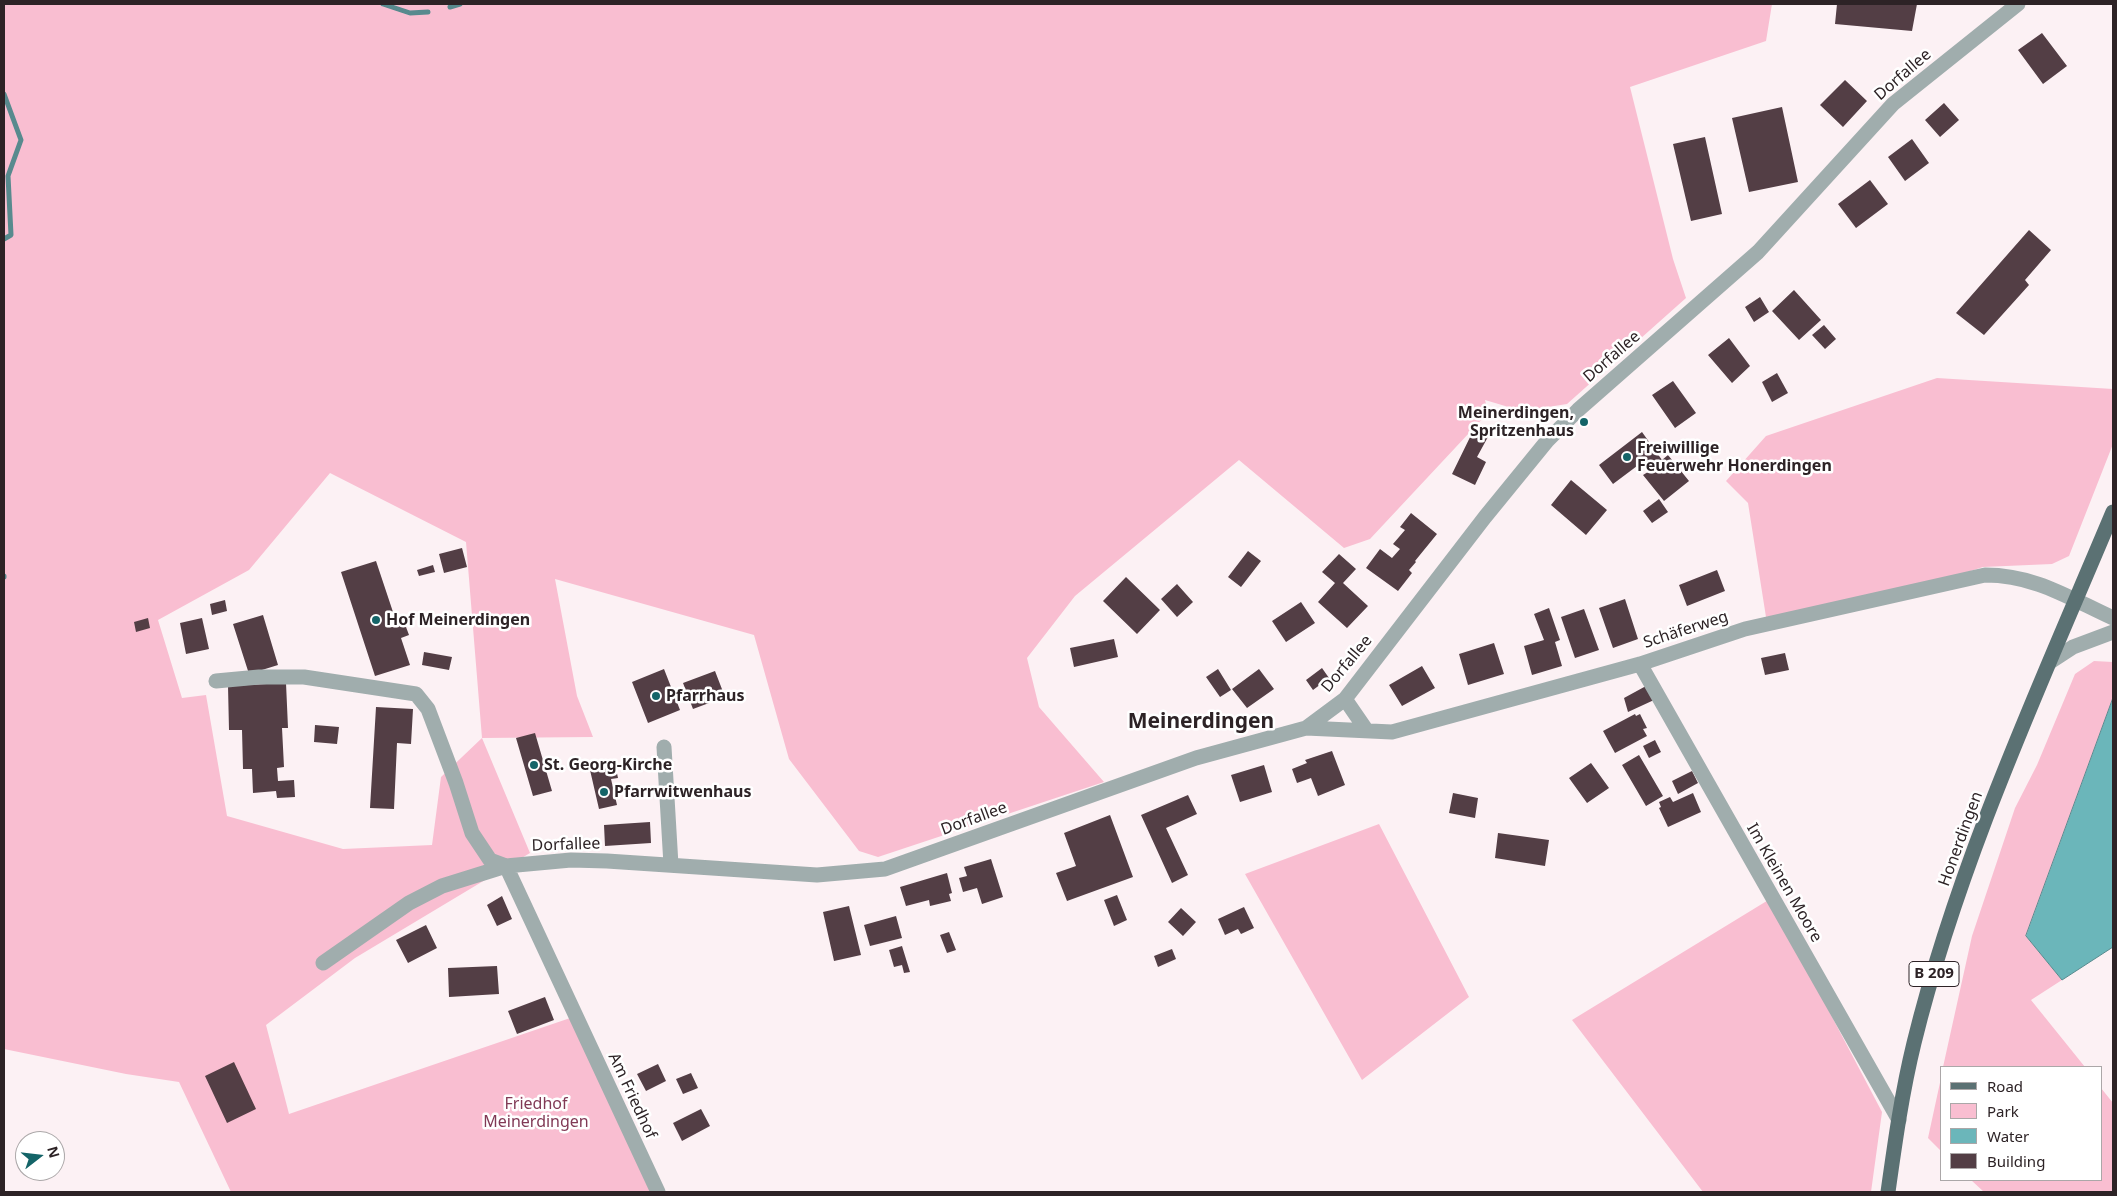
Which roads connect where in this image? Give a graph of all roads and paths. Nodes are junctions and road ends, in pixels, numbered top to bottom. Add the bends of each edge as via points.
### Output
1 (2018, 4) edge
2 (2113, 512) edge
3 (2076, 601) junction
4 (2113, 618) edge
5 (2113, 632) edge
6 (2050, 662) junction
7 (1640, 664) junction
8 (216, 682) dead end
9 (1345, 699) junction
10 (1306, 728) junction
11 (1367, 731) junction
12 (664, 747) dead end
13 (671, 865) junction
14 (506, 866) junction
15 (323, 963) dead end
16 (1899, 1120) junction
17 (658, 1192) edge
18 (1888, 1192) edge

1 - 9 street, Dorfallee via 1893,104 1758,252 1546,441
2 - 3 main road, Honerdingen / B 209
3 - 4 street, Schäferweg
3 - 6 main road, Honerdingen / B 209
3 - 7 street, Schäferweg via 2035,582 2010,575 1985,575 1745,629
5 - 6 street via 2073,648
6 - 16 main road, Honerdingen / B 209 via 2007,764 1961,888 1914,1043
7 - 11 street, Schäferweg via 1392,732
7 - 16 street, Im Kleinen Moore
8 - 14 street via 259,677 304,677 416,694 428,708 472,834 490,860
9 - 10 street, Dorfallee
9 - 11 street
10 - 11 street, Schäferweg
10 - 13 street, Dorfallee via 1196,758 884,869 817,876
12 - 13 street
13 - 14 street, Dorfallee via 571,860
14 - 15 street, Dorfallee via 442,886 409,903
14 - 17 street, Am Friedhof
16 - 18 main road, Honerdingen / B 209

